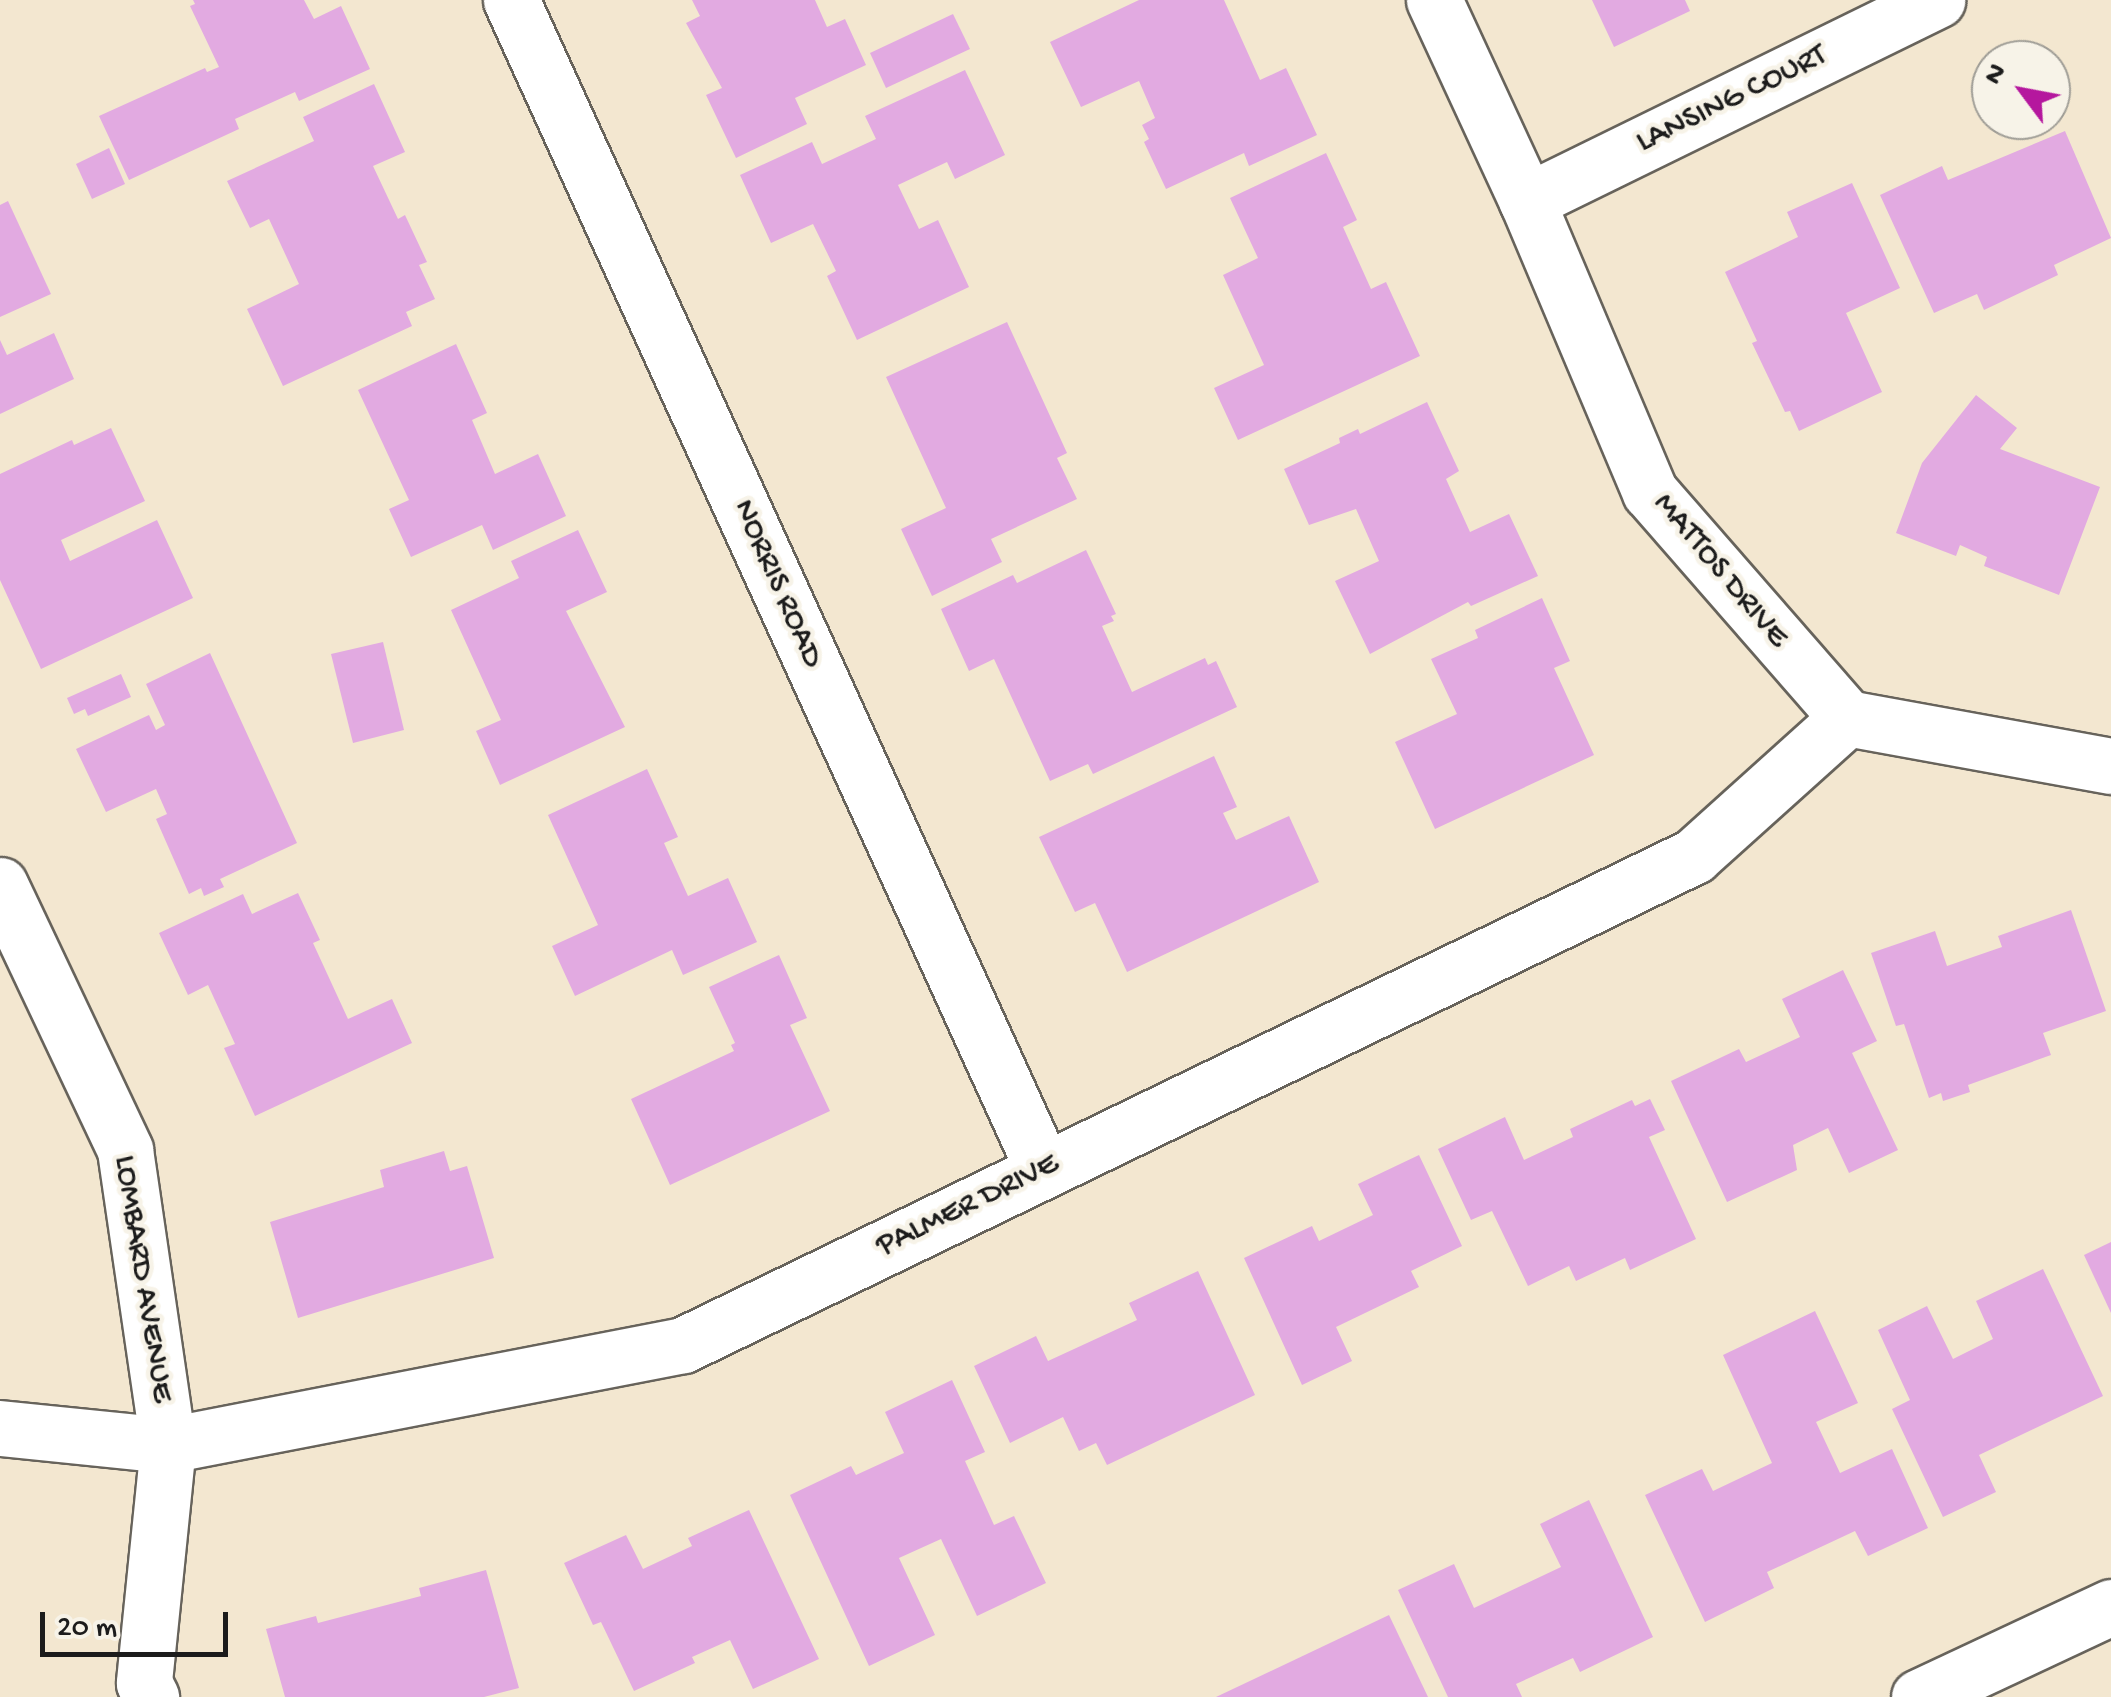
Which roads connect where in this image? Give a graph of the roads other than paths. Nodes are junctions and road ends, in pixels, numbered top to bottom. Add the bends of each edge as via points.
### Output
1 (512, 0) edge
2 (1434, 0) edge
3 (1937, 0) edge
4 (1528, 201) junction
5 (1847, 718) junction
6 (2111, 766) edge
7 (0, 885) edge
8 (1043, 1169) junction
9 (0, 1428) edge
10 (168, 1445) junction
11 (2111, 1607) edge
12 (1985, 1683) edge
13 (151, 1697) edge
14 (1919, 1697) edge

1 - 8 street, NORRIS ROAD
2 - 4 street, MATTOS DRIVE
3 - 4 street, LANSING COURT
4 - 5 street, MATTOS DRIVE via 1650,492
5 - 6 street
5 - 8 street, PALMER DRIVE via 1694,856
7 - 10 street, LOMBARD AVENUE via 126,1150
8 - 10 street, PALMER DRIVE via 683,1345
9 - 10 street, PALMER DRIVE
10 - 13 street, LOMBARD AVENUE via 144,1682
11 - 12 street
12 - 14 street

